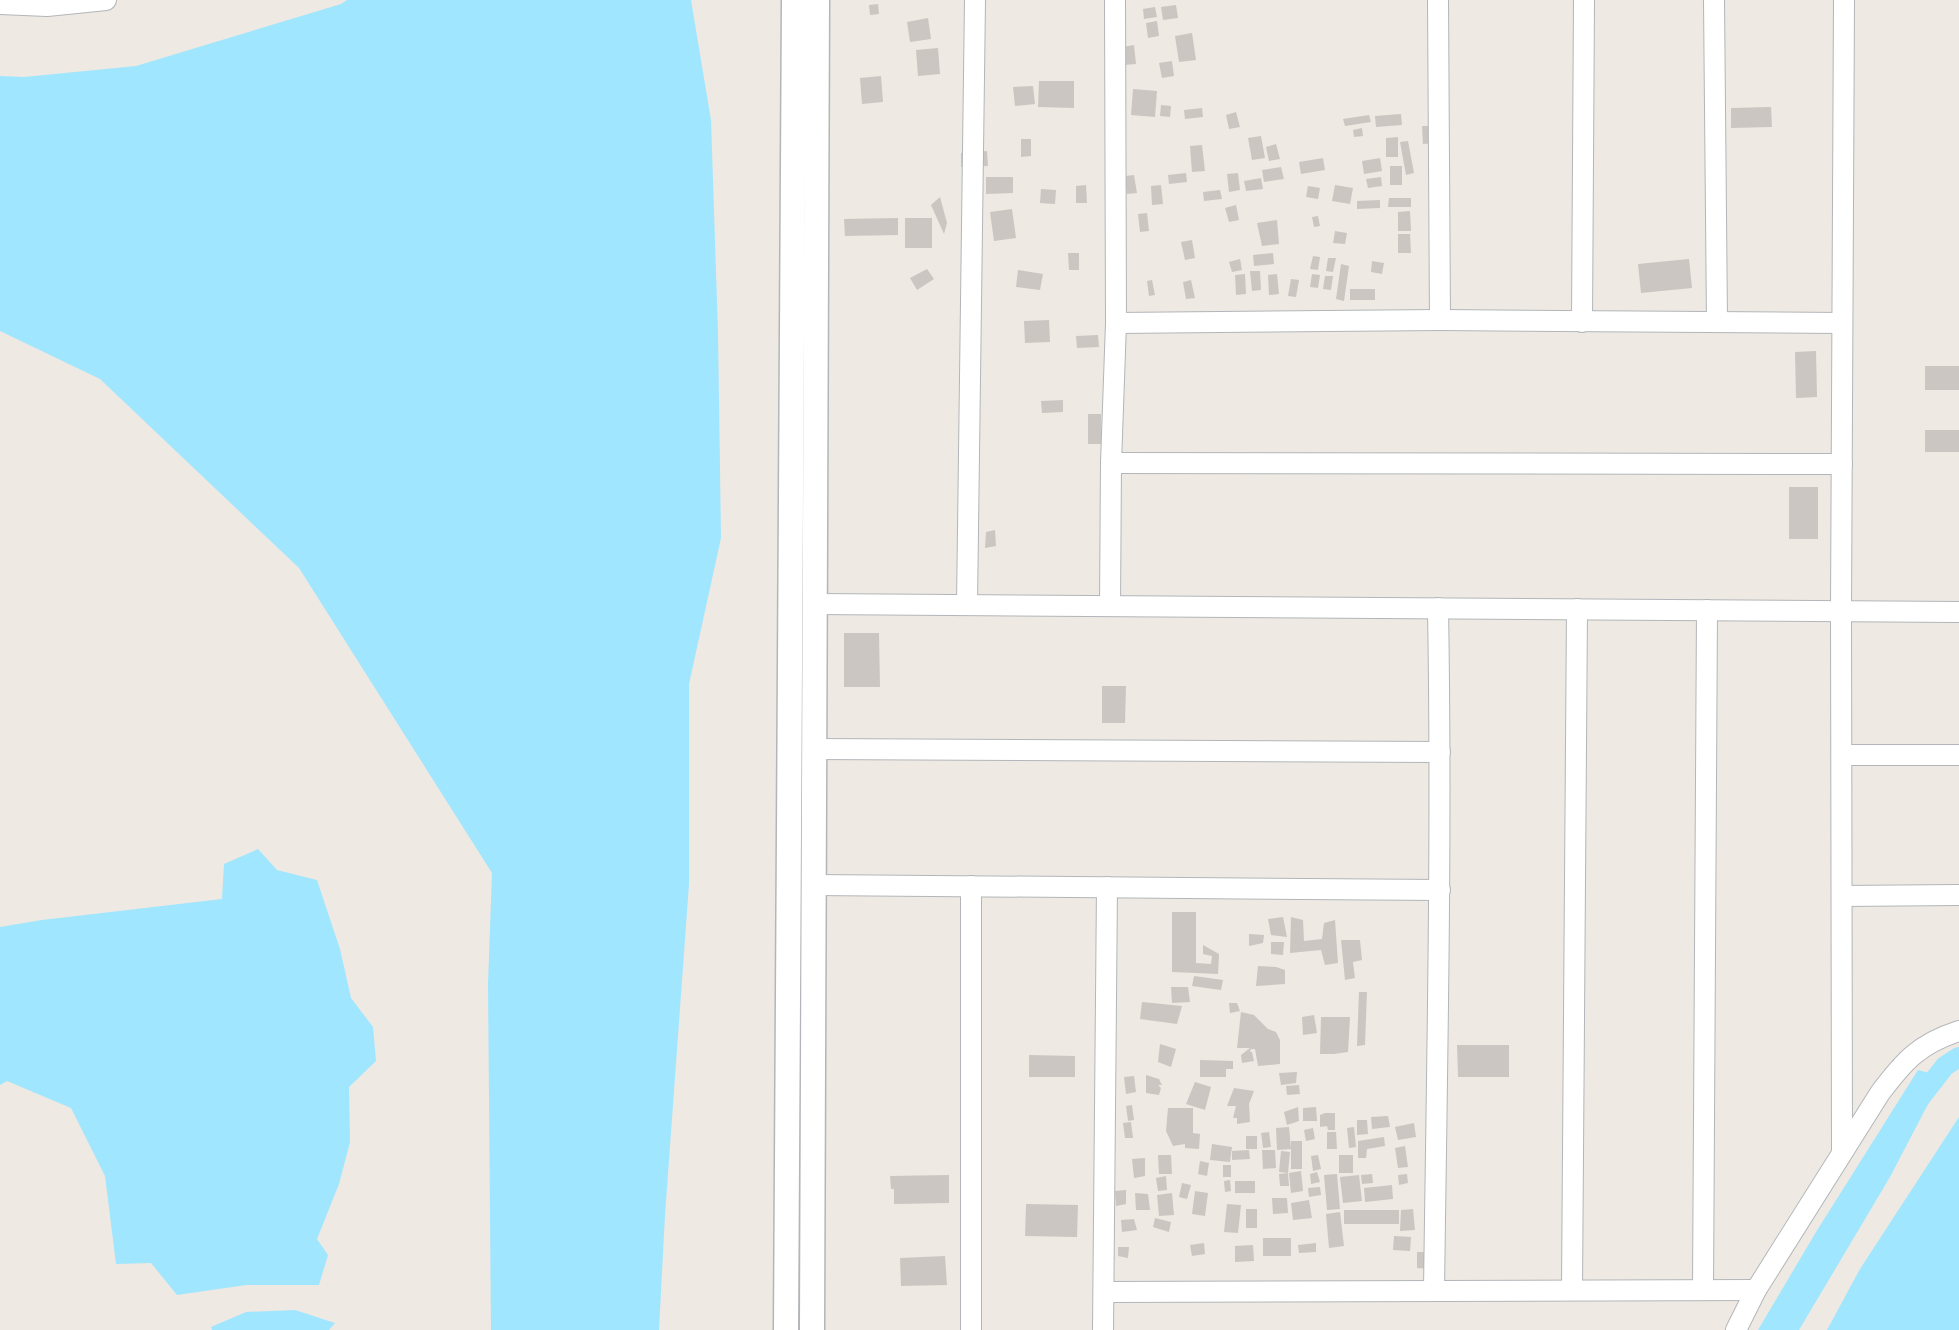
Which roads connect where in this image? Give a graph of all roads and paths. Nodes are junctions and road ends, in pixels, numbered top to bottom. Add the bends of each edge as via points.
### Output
1 (106, 0) edge
2 (794, 0) edge
3 (817, 0) edge
4 (975, 0) edge
5 (1114, 0) edge
6 (1438, 0) edge
7 (1584, 0) edge
8 (1714, 0) edge
9 (1844, 0) edge
10 (0, 4) edge
11 (1440, 320) junction
12 (1582, 322) junction
13 (1717, 322) junction
14 (1116, 323) junction
15 (1842, 323) junction
16 (1111, 463) junction
17 (1842, 464) junction
18 (815, 604) junction
19 (967, 605) junction
20 (1110, 606) junction
21 (1438, 608) junction
22 (1577, 609) junction
23 (1707, 610) junction
24 (1841, 611) junction
25 (1959, 612) edge
26 (814, 749) junction
27 (1440, 752) junction
28 (1842, 755) junction
29 (1959, 755) edge
30 (814, 885) junction
31 (971, 886) junction
32 (1107, 887) junction
33 (1440, 890) junction
34 (1842, 896) junction
35 (1959, 896) edge
36 (1959, 1031) edge
37 (1842, 1151) junction
38 (1572, 1290) junction
39 (1703, 1290) junction
40 (1756, 1290) junction
41 (1434, 1291) junction
42 (1104, 1292) junction
43 (786, 1330) edge
44 (812, 1330) edge
45 (970, 1330) edge
46 (1103, 1330) edge
47 (1736, 1330) edge

1 - 10 street via 47,6
2 - 43 street
3 - 18 street
4 - 19 street
5 - 14 street
6 - 11 street
7 - 12 street
8 - 13 street
9 - 15 street
11 - 12 street
11 - 14 street
12 - 13 street
13 - 15 street
14 - 16 street
15 - 17 street
16 - 17 street
16 - 20 street
17 - 24 street
18 - 19 street
18 - 26 street
19 - 20 street
20 - 21 street
21 - 22 street
21 - 27 street
22 - 23 street
22 - 38 street
23 - 24 street
23 - 39 street
24 - 25 street
24 - 28 street
26 - 27 street
26 - 30 street
27 - 33 street
28 - 29 street
28 - 34 street
30 - 31 street
30 - 44 street
31 - 32 street
31 - 45 street
32 - 33 street
32 - 42 street
33 - 41 street
34 - 35 street
34 - 37 street
36 - 37 street via 1923,1047 1901,1065
37 - 40 street
38 - 39 street
38 - 41 street
39 - 40 street
40 - 47 street
41 - 42 street
42 - 46 street

